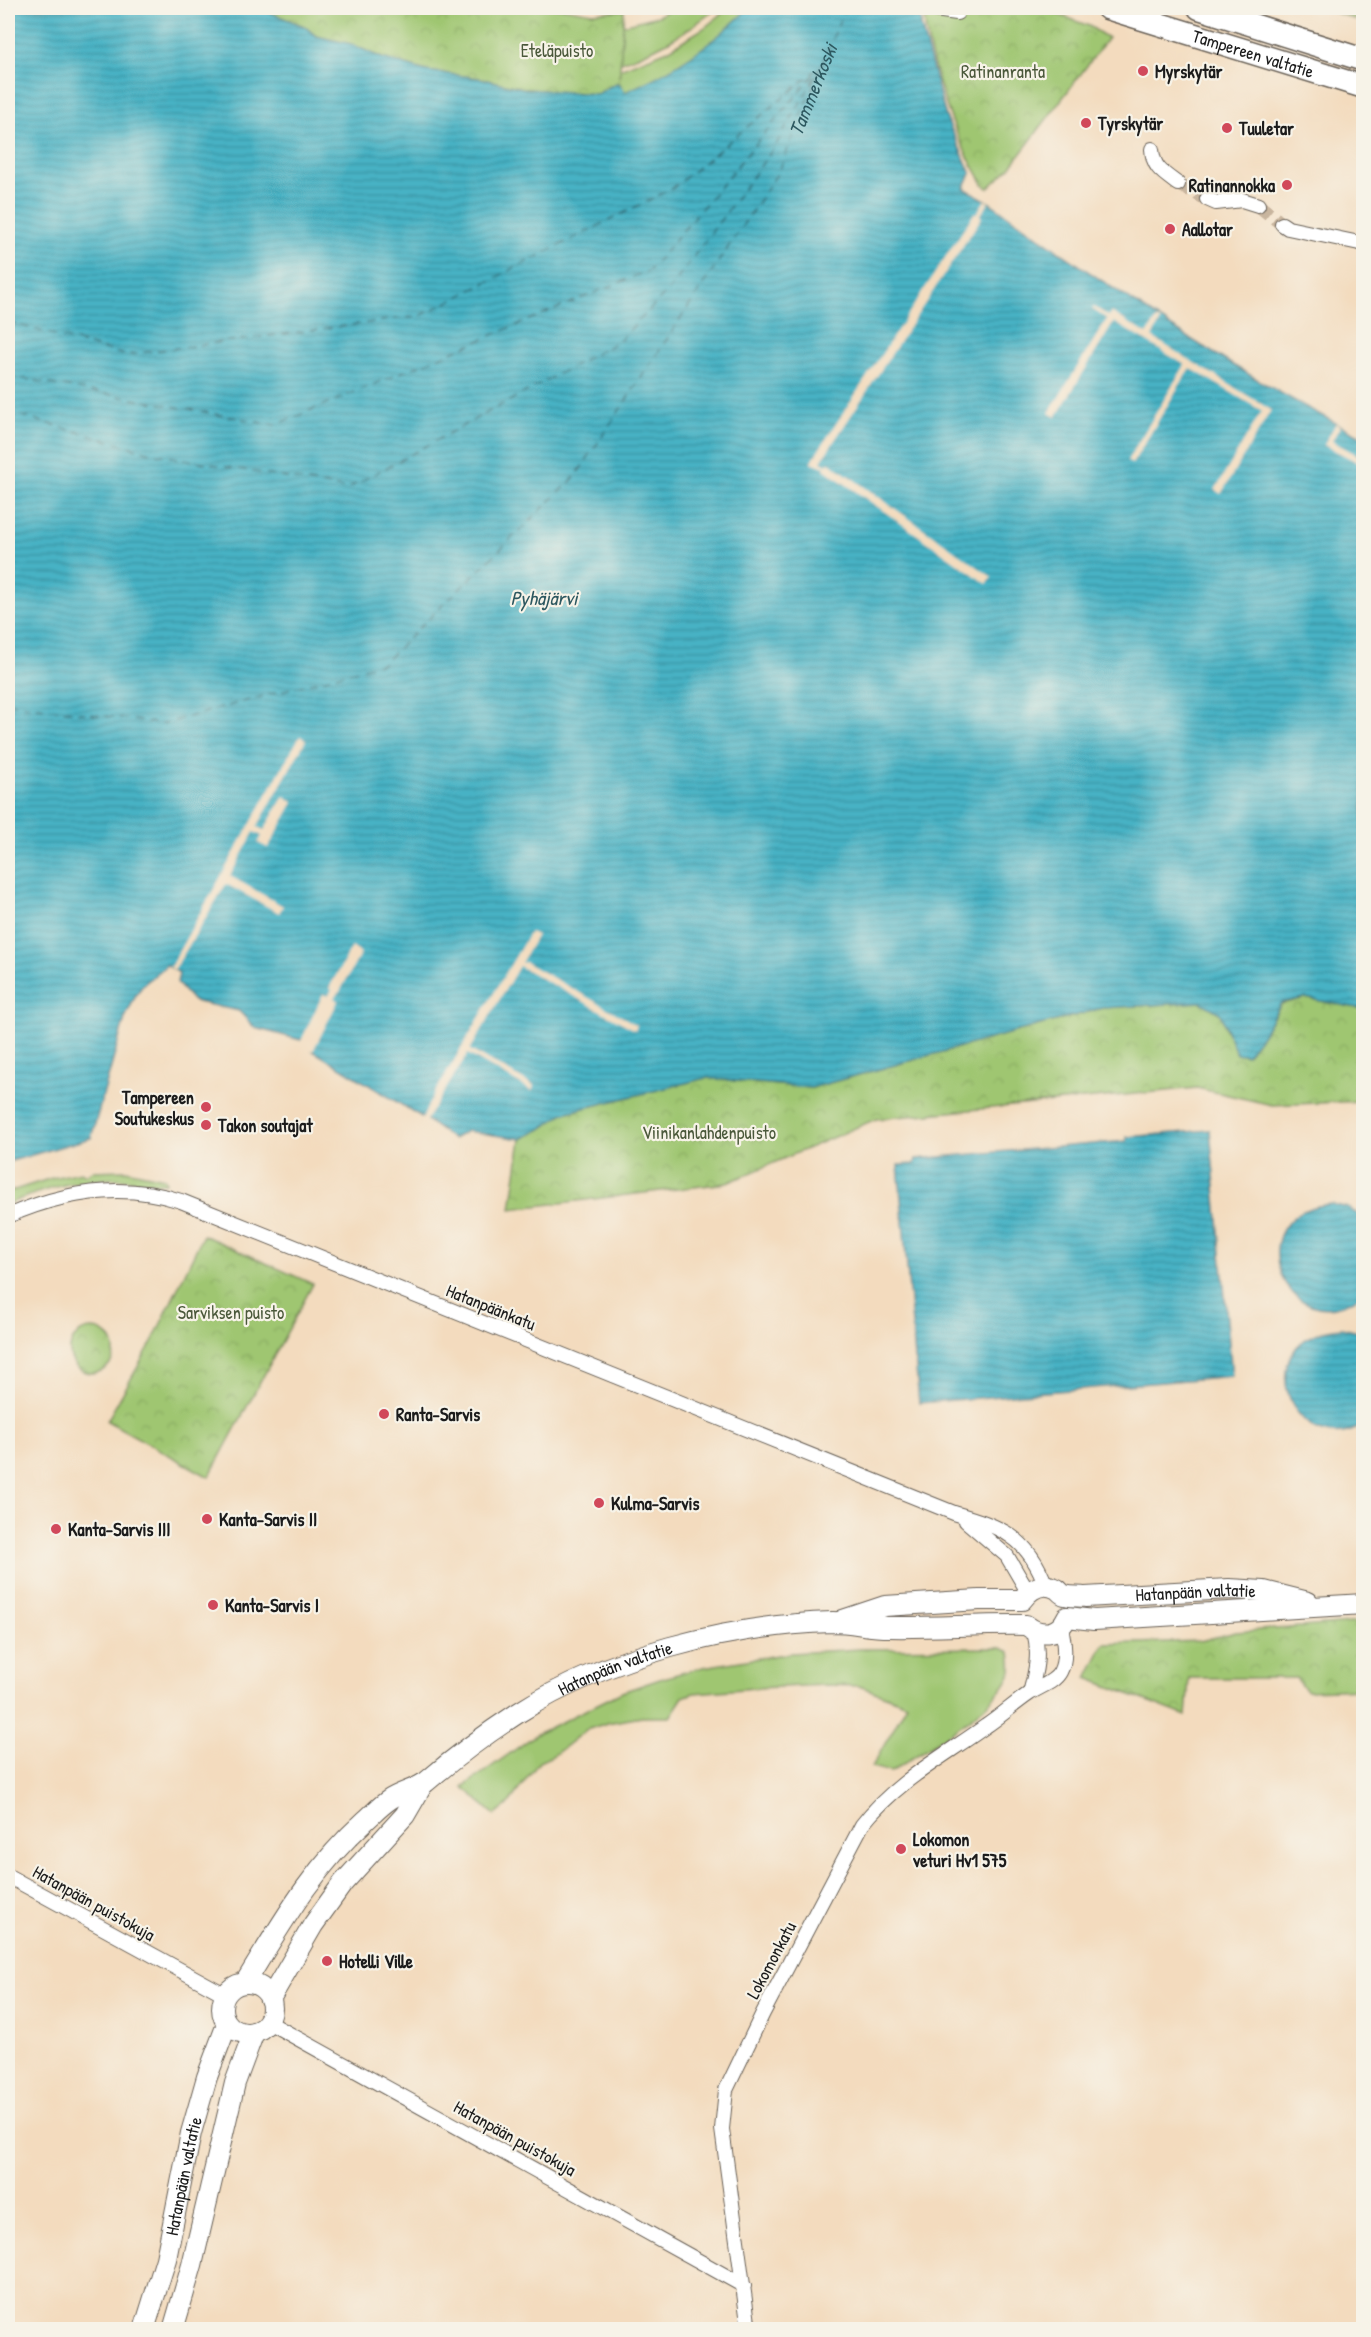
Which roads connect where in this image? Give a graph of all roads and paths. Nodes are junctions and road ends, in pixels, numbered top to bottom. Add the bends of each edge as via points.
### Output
1 (920, 8) edge
2 (1107, 8) edge
3 (1199, 8) edge
4 (957, 13) dead end
5 (1364, 60) edge
6 (1364, 87) edge
7 (1152, 149) dead end
8 (1178, 184) tunnel mouth
9 (1207, 199) tunnel mouth
10 (1258, 205) tunnel mouth
11 (1282, 224) tunnel mouth
12 (1364, 244) edge
13 (8, 1216) edge
14 (954, 1512) junction
15 (1040, 1593) junction
16 (1364, 1604) edge
17 (1325, 1607) junction
18 (835, 1622) junction
19 (1064, 1622) junction
20 (1030, 1628) junction
21 (1030, 1693) junction
22 (423, 1784) junction
23 (8, 1876) edge
24 (245, 1983) junction
25 (226, 1995) junction
26 (270, 1999) junction
27 (228, 2024) junction
28 (261, 2027) junction
29 (744, 2286) junction
30 (144, 2330) edge
31 (173, 2330) edge
32 (749, 2330) edge

1 - 4 street
2 - 6 main road, Tampereen valtatie
3 - 5 main road, Tampereen valtatie
7 - 8 street via 1152,162
9 - 10 street via 1216,203 1242,200
11 - 12 street
13 - 14 street, Hatanpäänkatu via 87,1192 140,1191 167,1197
14 - 15 street, Hatanpäänkatu via 1007,1556
14 - 15 street, Hatanpäänkatu via 1000,1528 1019,1541 1036,1562
15 - 17 main road, Hatanpään valtatie via 1131,1595 1229,1589 1264,1591
15 - 18 main road, Hatanpään valtatie via 885,1606
15 - 19 street via 1067,1603
15 - 20 street via 1020,1609
16 - 17 main road, Hatanpään valtatie
17 - 19 main road, Hatanpään valtatie
18 - 20 main road, Hatanpään valtatie via 887,1627
18 - 22 main road, Hatanpään valtatie via 718,1636 624,1663 520,1712
19 - 20 main road, Hatanpään valtatie via 1053,1632 1043,1634
19 - 21 street, Lokomonkatu via 1059,1673
20 - 21 street via 1038,1653
21 - 29 street, Lokomonkatu via 906,1781 872,1811 731,2079 722,2129
22 - 24 main road, Hatanpään valtatie via 390,1799 341,1845 292,1904
22 - 26 main road, Hatanpään valtatie via 405,1815 343,1883 313,1925
23 - 25 street, Hatanpään puistokuja
24 - 25 main road
24 - 26 main road via 260,1988
25 - 27 main road via 222,2010
26 - 28 main road via 272,2007
27 - 28 main road via 240,2032
27 - 30 main road, Hatanpään valtatie via 191,2133 166,2259
28 - 29 street, Hatanpään puistokuja
28 - 31 main road, Hatanpään valtatie via 235,2083
29 - 32 street, Lokomonkatu

